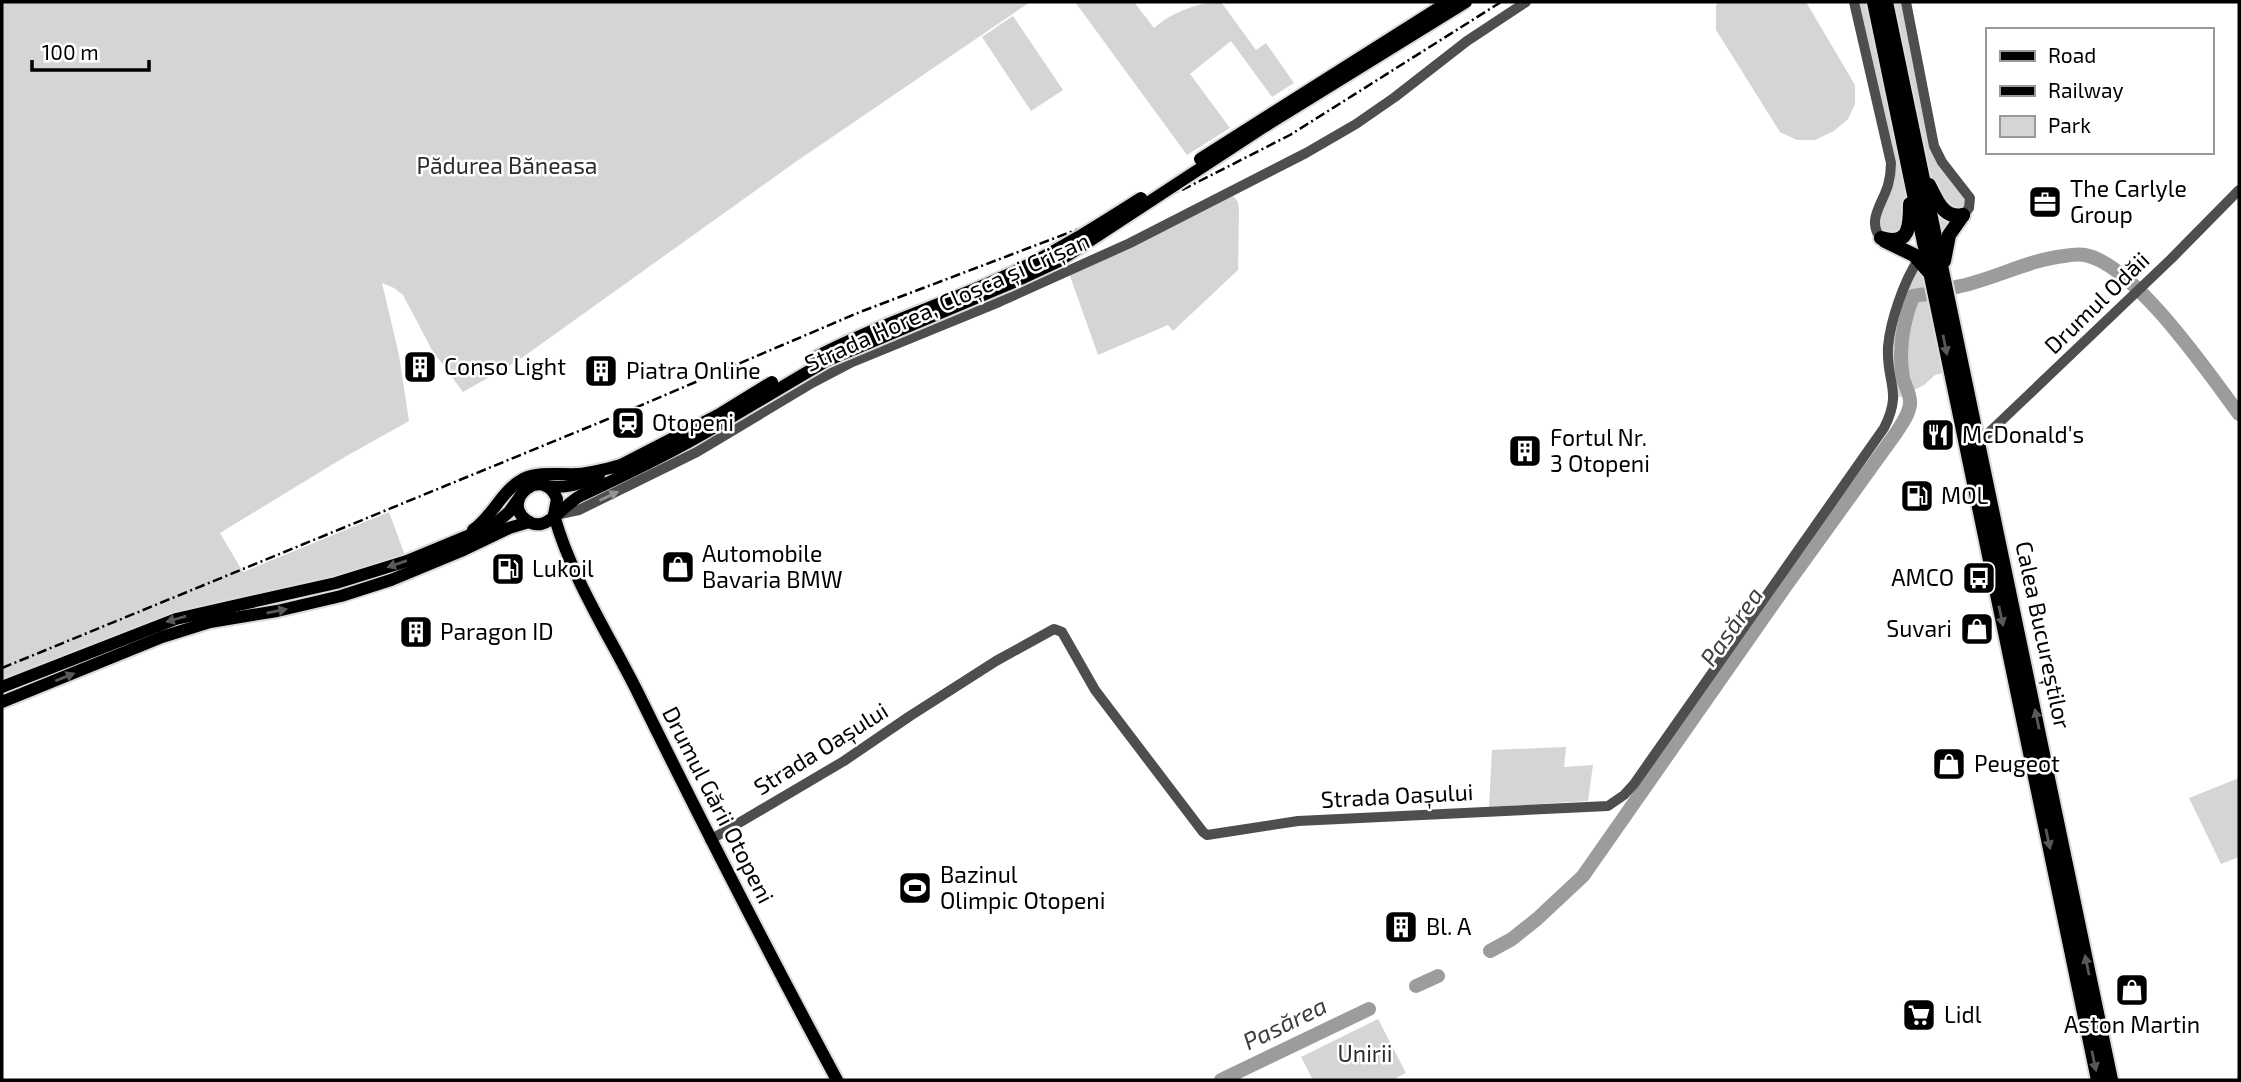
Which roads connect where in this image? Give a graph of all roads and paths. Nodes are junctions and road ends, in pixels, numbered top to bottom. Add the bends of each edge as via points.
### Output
1 (1448, 2) edge
2 (1466, 2) edge
3 (1526, 2) edge
4 (1854, 2) edge
5 (1874, 2) edge
6 (1886, 2) edge
7 (1906, 2) edge
8 (1909, 139) junction
9 (1916, 174) junction
10 (2239, 190) edge
11 (1963, 215) junction
12 (1881, 238) junction
13 (1919, 260) junction
14 (1937, 276) junction
15 (720, 418) junction
16 (1979, 443) junction
17 (621, 465) junction
18 (546, 486) junction
19 (519, 498) junction
20 (554, 515) junction
21 (533, 523) junction
22 (436, 548) junction
23 (563, 548) junction
24 (2, 687) edge
25 (2, 702) edge
26 (710, 840) junction
27 (837, 1080) edge
28 (2098, 1080) edge
29 (2111, 1080) edge

1 - 15 main road, Strada Horea, Cloșca și Crișan, bridge via 1065,245 826,352
2 - 15 main road, Strada Horea, Cloșca și Crișan, bridge via 1059,261 835,357
20 -> 3 street, Strada Horea, Cloșca și Crișan via 579,510 661,471 833,372 1130,243 1306,153 1356,124
4 - 12 street via 1891,163 1889,184 1875,220
5 - 8 highway
6 - 8 highway
7 - 11 street via 1934,146 1970,198
8 - 9 highway
9 - 11 highway via 1945,212
9 - 12 highway via 1908,229 1899,239
9 - 14 highway
9 - 14 highway, Calea Bucureștilor via 1936,241
10 - 16 street, Drumul Odăii
11 - 14 highway via 1949,235
12 - 13 highway
13 - 14 highway
13 - 26 street, Strada Oașului via 1910,271 1891,332 1888,348 1894,400 1884,428 1634,784 1608,806 1298,821 1207,835 1095,690 1062,632 1054,628
14 - 16 highway, Calea Bucureștilor
14 -> 28 highway, Calea Bucureștilor
15 - 17 main road, Strada Horea, Cloșca și Crișan
15 - 20 main road, Strada Horea, Cloșca și Crișan via 670,453 572,500
29 -> 16 highway, Calea Bucureștilor
17 - 18 main road, Strada Horea, Cloșca și Crișan via 576,485
17 - 22 main road via 591,473 525,478 507,492 481,525
18 - 19 main road via 530,486
18 - 20 main road via 557,499
19 - 21 main road via 521,515
19 - 22 main road via 494,525
20 - 21 main road via 546,522
20 - 23 main road, Drumul Gării Otopeni
21 - 23 main road, Drumul Gării Otopeni
25 -> 21 main road via 162,637 210,622 341,596 391,580 509,528
22 -> 24 main road via 336,583 176,618
23 - 26 main road, Drumul Gării Otopeni
26 - 27 main road, Drumul Gării Otopeni

